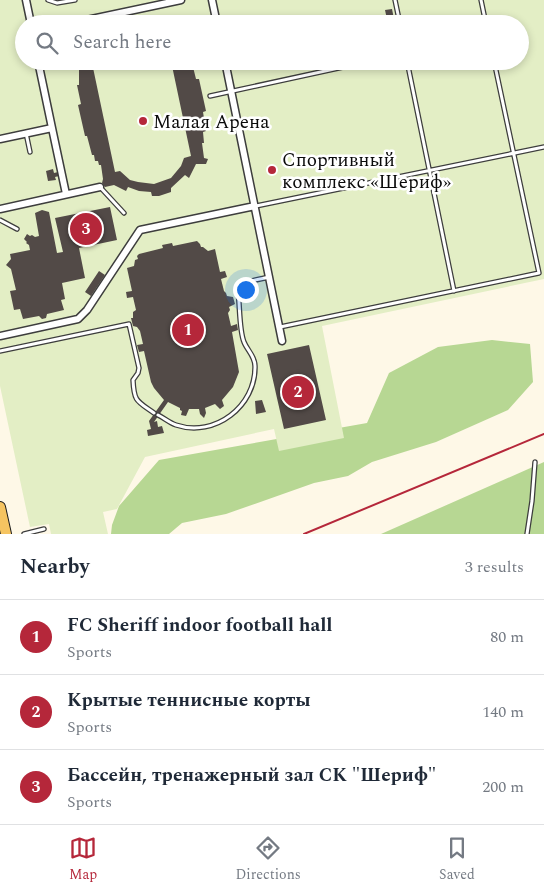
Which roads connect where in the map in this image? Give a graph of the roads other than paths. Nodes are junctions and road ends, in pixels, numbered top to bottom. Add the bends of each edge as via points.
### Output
1 (26, 0) edge
2 (48, 0) edge
3 (75, 0) edge
4 (181, 0) edge
5 (212, 0) edge
6 (395, 0) edge
7 (481, 0) edge
8 (28, 15) edge
9 (110, 15) edge
10 (215, 15) edge
11 (398, 15) edge
12 (484, 15) edge
13 (40, 70) edge
14 (226, 70) edge
15 (329, 70) edge
16 (409, 70) edge
17 (496, 70) edge
18 (231, 91) junction
19 (210, 96) dead end
20 (52, 128) junction
21 (26, 133) junction
22 (0, 139) edge
23 (544, 147) edge
24 (30, 152) dead end
25 (514, 154) junction
26 (430, 171) junction
27 (100, 187) joint
28 (66, 194) junction
29 (255, 206) junction
30 (0, 209) edge
31 (124, 213) dead end
32 (0, 220) edge
33 (17, 229) dead end
34 (544, 272) edge
35 (539, 273) junction
36 (269, 277) junction
37 (454, 291) junction
38 (280, 327) junction
39 (0, 336) edge
40 (282, 341) dead end
41 (0, 351) edge
42 (154, 413) dead end
43 (158, 416) dead end
44 (535, 462) dead end
45 (0, 507) edge
46 (44, 529) dead end
47 (6, 534) edge
48 (24, 534) edge
49 (527, 534) edge

1 - 8 street
2 - 3 lane via 57,3
4 - 9 street
5 - 10 street
6 - 11 lane
7 - 12 lane
13 - 20 street
14 - 18 street
15 - 18 lane
16 - 26 lane
17 - 25 lane
18 - 19 lane
18 - 29 street
20 - 21 street
20 - 28 street
21 - 22 street
21 - 24 lane
23 - 25 lane
25 - 26 lane
25 - 35 lane
26 - 29 lane
26 - 37 lane
27 - 28 street
27 - 31 lane
28 - 30 street
29 - 36 street
29 - 39 street via 140,230 78,319
32 - 33 lane
34 - 35 lane
35 - 37 lane
36 - 38 street
36 - 43 lane via 245,283 238,292 243,340 256,362 256,369 248,396 237,411 211,426 192,428
37 - 38 lane
38 - 40 street
41 - 42 lane via 128,324 139,368 132,380 134,393 137,401
44 - 49 lane
45 - 47 main road
46 - 48 lane

